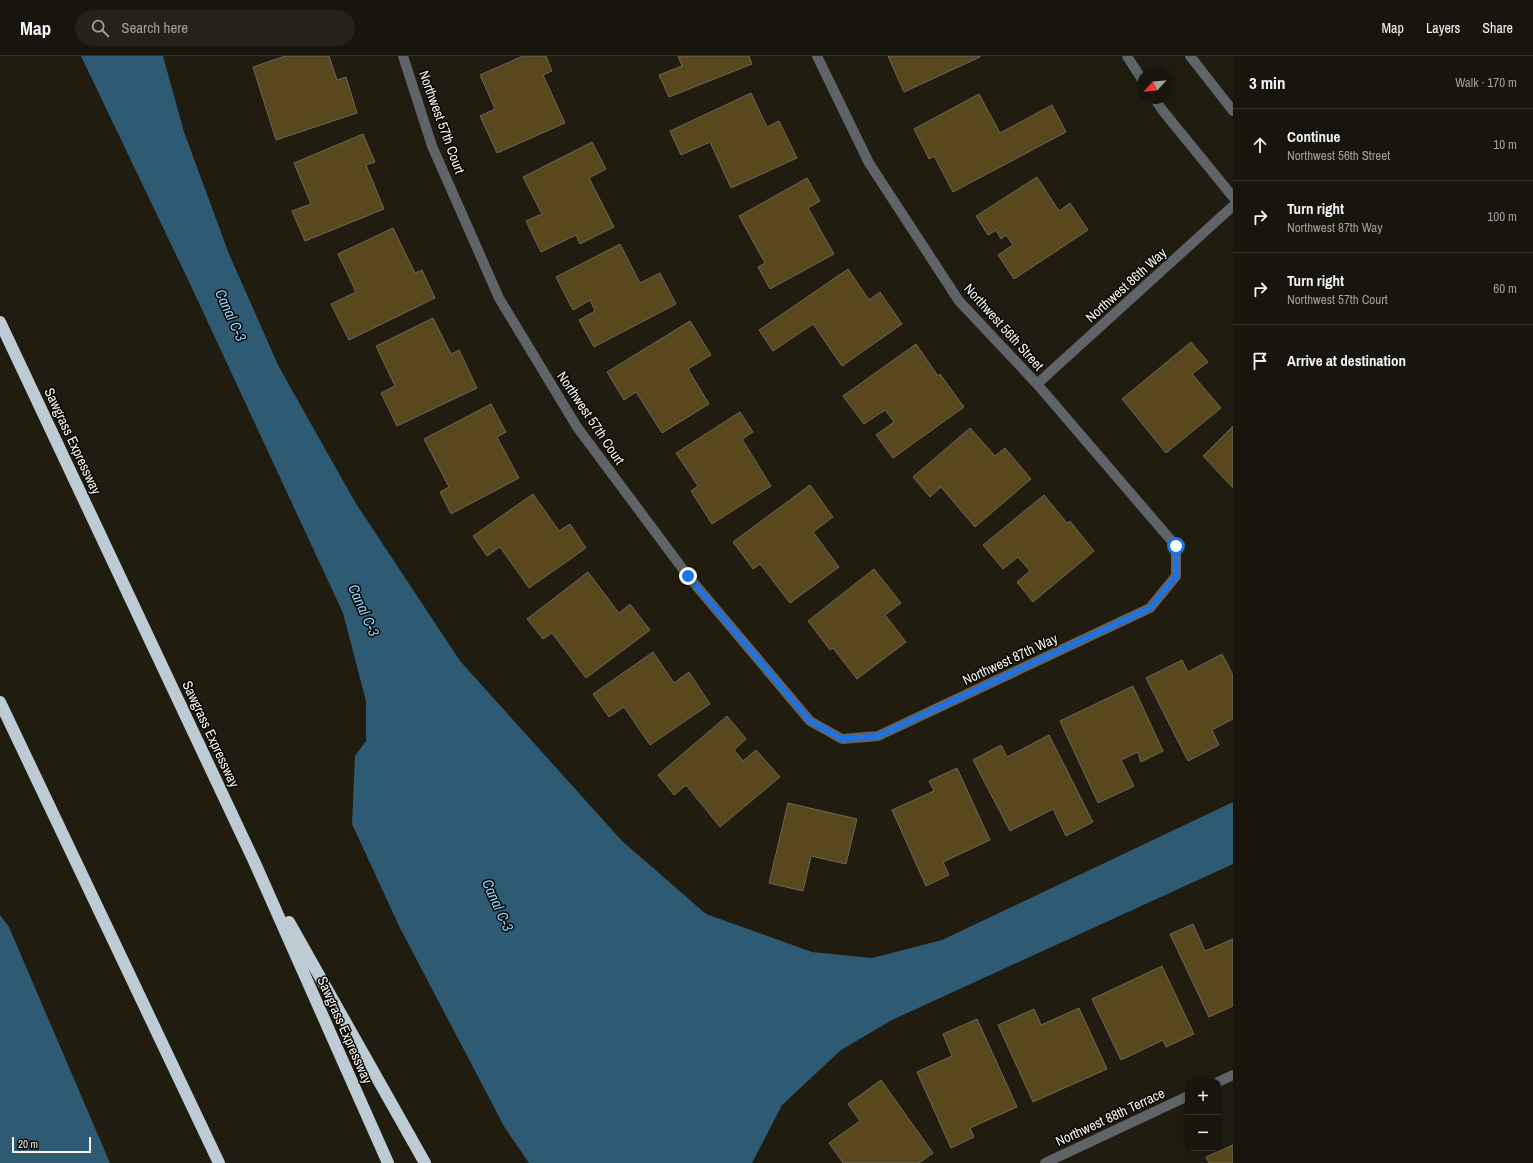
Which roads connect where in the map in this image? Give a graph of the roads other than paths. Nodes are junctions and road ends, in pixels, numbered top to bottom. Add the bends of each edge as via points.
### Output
1 (403, 56) edge
2 (817, 56) edge
3 (1127, 56) edge
4 (1190, 56) edge
5 (1137, 72) edge
6 (1158, 104) edge
7 (1233, 112) edge
8 (1233, 197) edge
9 (1233, 206) edge
10 (0, 322) edge
11 (1037, 384) junction
12 (1176, 576) joint
13 (0, 702) edge
14 (842, 739) joint
15 (254, 861) junction
16 (1233, 1075) edge
17 (1221, 1081) edge
18 (1185, 1097) edge
19 (219, 1163) edge
20 (388, 1163) edge
21 (425, 1163) edge
22 (1045, 1163) edge

1 - 14 street, Northwest 57th Court via 432,146 499,298 577,427 698,588 810,721
2 - 11 street, Northwest 56th Street via 869,163 959,301
3 - 5 street
4 - 7 street
6 - 8 street
9 - 11 street, Northwest 86th Way
10 - 15 highway, Sawgrass Expressway
11 - 12 street, Northwest 56th Street via 1176,546
12 - 14 street, Northwest 87th Way via 1150,608 878,736
13 - 19 highway
15 - 20 highway, Sawgrass Expressway
15 - 21 highway
16 - 17 street
18 - 22 street, Northwest 88th Terrace

